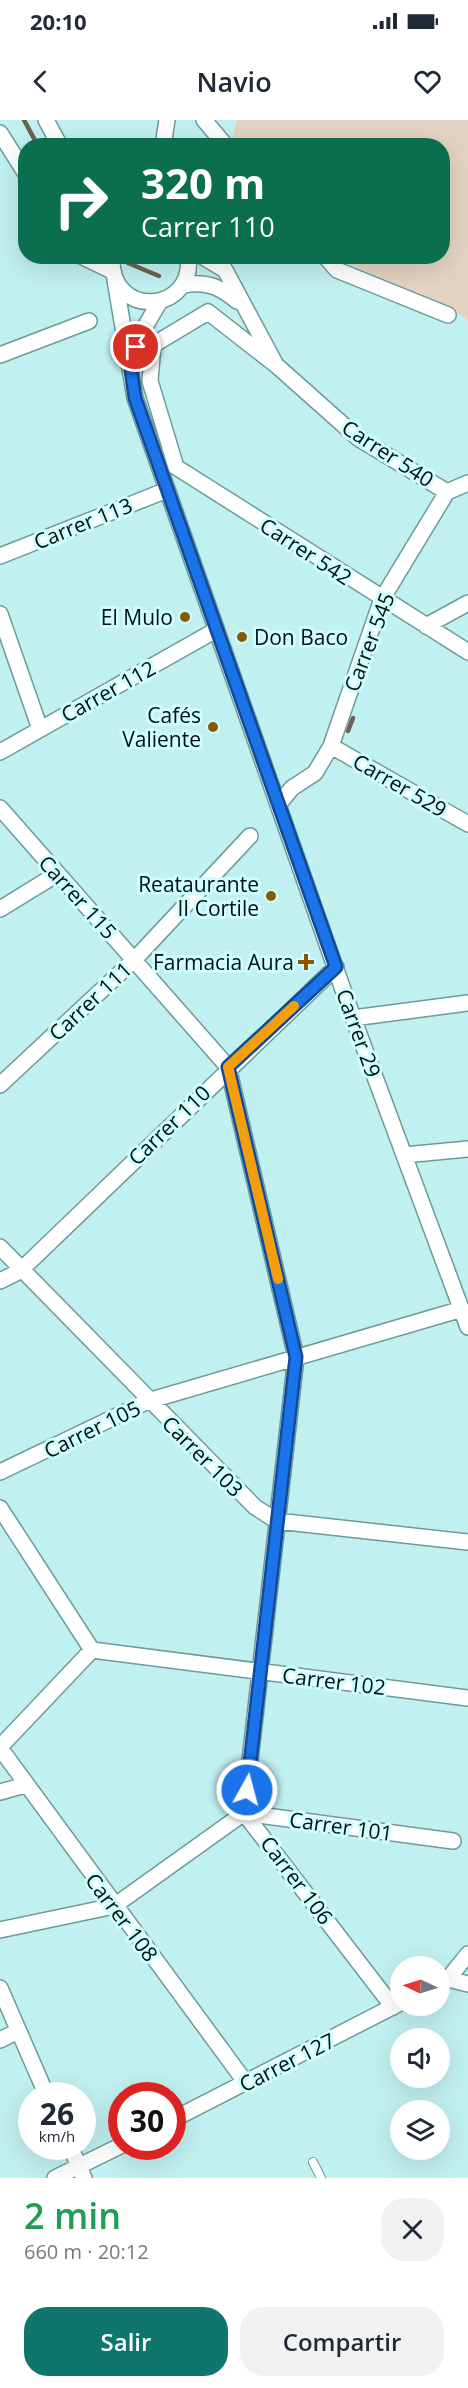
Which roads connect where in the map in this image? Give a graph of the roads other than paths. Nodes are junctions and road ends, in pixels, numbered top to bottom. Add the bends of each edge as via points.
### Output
1 (46, 120) edge
2 (167, 120) edge
3 (204, 120) edge
4 (0, 133) edge
5 (56, 138) edge
6 (165, 138) edge
7 (219, 138) edge
8 (18, 161) edge
9 (188, 264) edge
10 (215, 264) edge
11 (332, 264) edge
12 (113, 269) edge
13 (183, 285) junction
14 (160, 301) junction
15 (242, 306) junction
16 (448, 315) dead end
17 (89, 321) dead end
18 (0, 355) edge
19 (130, 363) junction
20 (276, 365) junction
21 (176, 467) joint
22 (468, 484) edge
23 (167, 490) junction
24 (447, 492) junction
25 (0, 556) edge
26 (381, 599) junction
27 (468, 603) edge
28 (0, 614) edge
29 (426, 627) junction
30 (216, 630) junction
31 (468, 652) edge
32 (40, 729) junction
33 (331, 746) junction
34 (0, 752) edge
35 (278, 806) junction
36 (0, 807) edge
37 (468, 824) edge
38 (250, 836) dead end
39 (57, 874) junction
40 (0, 909) edge
41 (135, 959) junction
42 (336, 967) junction
43 (467, 1001) edge
44 (353, 1018) junction
45 (228, 1067) junction
46 (0, 1085) edge
47 (468, 1149) edge
48 (404, 1155) junction
49 (0, 1247) edge
50 (20, 1271) junction
51 (0, 1281) edge
52 (461, 1288) edge
53 (462, 1310) junction
54 (468, 1327) edge
55 (296, 1357) junction
56 (148, 1401) junction
57 (0, 1472) edge
58 (0, 1508) edge
59 (277, 1521) junction
60 (468, 1542) edge
61 (92, 1650) junction
62 (261, 1672) junction
63 (468, 1698) edge
64 (0, 1748) edge
65 (25, 1785) junction
66 (0, 1792) edge
67 (244, 1813) junction
68 (453, 1841) dead end
69 (114, 1906) junction
70 (0, 1930) edge
71 (468, 1954) edge
72 (450, 1974) edge
73 (450, 1982) edge
74 (468, 1984) edge
75 (0, 1988) edge
76 (390, 1996) edge
77 (390, 2009) edge
78 (18, 2031) junction
79 (0, 2040) edge
80 (41, 2082) edge
81 (246, 2084) junction
82 (186, 2113) edge
83 (108, 2154) edge
84 (313, 2162) dead end
85 (81, 2172) edge
86 (55, 2178) edge
87 (321, 2178) edge

1 - 5 street
2 - 6 street
3 - 7 street
4 - 8 street
9 - 13 street
10 - 15 street, Carrer 540 via 225,270
11 - 16 street via 337,270
12 - 14 street via 123,291 134,299
12 - 19 street, Carrer 29
13 - 14 street via 174,295
13 - 15 street, Carrer 540 via 199,282 220,287
14 - 19 street, Carrer 29
15 - 20 street, Carrer 540
17 - 18 street
19 - 23 street, Carrer 29 via 135,398
20 - 21 street, Carrer 540 via 208,312 153,345 150,381
20 - 24 street, Carrer 540 via 358,438
21 - 26 street, Carrer 542
22 - 24 street
23 - 25 street, Carrer 113
23 - 30 street, Carrer 29
24 - 26 street, Carrer 545
26 - 29 street, Carrer 542
26 - 33 street, Carrer 545
27 - 29 street
28 - 32 street
29 - 31 street, Carrer 542
30 - 32 street, Carrer 112
30 - 35 street, Carrer 29
32 - 34 street, Carrer 112
33 - 35 street, Carrer 545 via 315,773 292,789
33 - 37 street, Carrer 529
35 - 42 street, Carrer 29
36 - 39 street, Carrer 115
38 - 41 street, Carrer 111
39 - 40 street
39 - 41 street, Carrer 115
41 - 45 street, Carrer 115
41 - 46 street, Carrer 111
42 - 44 street, Carrer 29
42 - 45 street, Carrer 110
43 - 44 street
44 - 48 street, Carrer 29
45 - 50 street, Carrer 110
45 - 55 street
47 - 48 street
48 - 52 street, Carrer 29
49 - 50 street, Carrer 103
50 - 51 street, Carrer 110
50 - 56 street, Carrer 103
52 - 53 street, Carrer 29
53 - 54 street, Carrer 29
53 - 55 street, Carrer 105
55 - 56 street, Carrer 105
55 - 59 street
56 - 57 street, Carrer 105
56 - 59 street, Carrer 103 via 255,1507
58 - 61 street
59 - 60 street, Carrer 103
59 - 62 street
61 - 62 street, Carrer 102
61 - 64 street
62 - 63 street, Carrer 102
62 - 67 street
64 - 65 street, Carrer 108
65 - 66 street
65 - 69 street, Carrer 108
67 - 68 street, Carrer 101
67 - 69 street
67 - 76 street, Carrer 106
69 - 70 street
69 - 81 street, Carrer 108
71 - 72 street
73 - 74 street
75 - 78 street
77 - 81 street, Carrer 127
78 - 79 street
78 - 80 street
81 - 82 street, Carrer 127
83 - 85 street
84 - 87 lane
85 - 86 street

